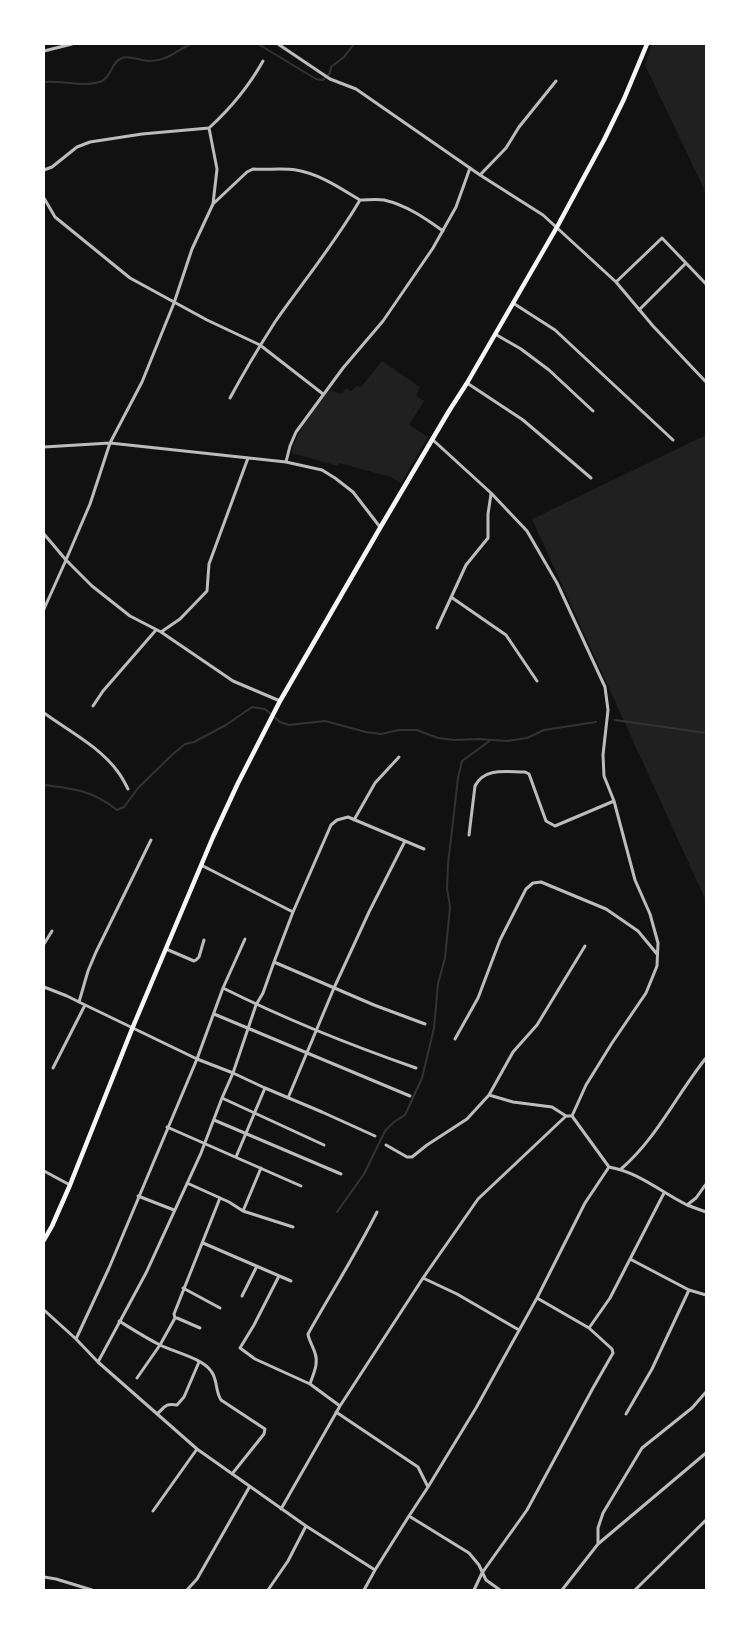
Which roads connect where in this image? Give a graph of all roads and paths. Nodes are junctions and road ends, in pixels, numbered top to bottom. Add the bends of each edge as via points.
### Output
1 (72, 44) edge
2 (278, 44) edge
3 (647, 44) edge
4 (44, 51) edge
5 (263, 61) dead end
6 (556, 81) dead end
7 (210, 128) junction
8 (470, 168) junction
9 (44, 170) edge
10 (480, 175) junction
11 (44, 198) edge
12 (360, 200) junction
13 (213, 204) junction
14 (557, 227) junction
15 (443, 231) junction
16 (686, 263) junction
17 (616, 282) junction
18 (706, 284) edge
19 (174, 303) junction
20 (513, 303) junction
21 (639, 310) junction
22 (495, 334) junction
23 (260, 345) junction
24 (706, 382) edge
25 (468, 383) junction
26 (323, 394) junction
27 (230, 398) dead end
28 (593, 412) dead end
29 (433, 440) junction
30 (673, 440) dead end
31 (110, 443) junction
32 (44, 447) edge
33 (249, 458) junction
34 (286, 462) junction
35 (591, 478) dead end
36 (491, 493) junction
37 (380, 528) junction
38 (44, 534) edge
39 (66, 560) junction
40 (451, 597) junction
41 (44, 609) edge
42 (437, 628) dead end
43 (156, 630) junction
44 (161, 632) junction
45 (537, 681) dead end
46 (280, 701) junction
47 (93, 706) dead end
48 (44, 714) edge
49 (399, 757) dead end
50 (128, 789) dead end
51 (614, 802) junction
52 (354, 820) junction
53 (469, 835) dead end
54 (151, 840) dead end
55 (405, 841) junction
56 (424, 850) dead end
57 (201, 865) junction
58 (293, 912) junction
59 (52, 930) dead end
60 (244, 939) dead end
61 (204, 940) dead end
62 (44, 944) edge
63 (585, 946) dead end
64 (166, 949) junction
65 (657, 954) junction
66 (274, 962) junction
67 (44, 987) edge
68 (223, 988) junction
69 (334, 988) junction
70 (80, 1002) junction
71 (85, 1005) junction
72 (256, 1005) junction
73 (214, 1014) junction
74 (425, 1024) dead end
75 (132, 1029) junction
76 (248, 1029) junction
77 (316, 1030) junction
78 (455, 1039) dead end
79 (307, 1053) junction
80 (706, 1058) edge
81 (197, 1059) junction
82 (53, 1068) dead end
83 (416, 1068) dead end
84 (233, 1073) junction
85 (265, 1088) junction
86 (489, 1095) junction
87 (410, 1096) dead end
88 (222, 1098) junction
89 (288, 1098) junction
90 (254, 1112) junction
91 (566, 1116) junction
92 (572, 1116) junction
93 (214, 1120) junction
94 (168, 1127) junction
95 (246, 1134) junction
96 (375, 1136) dead end
97 (205, 1143) junction
98 (324, 1145) dead end
99 (386, 1146) dead end
100 (236, 1156) junction
101 (609, 1167) junction
102 (261, 1168) junction
103 (621, 1169) junction
104 (44, 1171) edge
105 (341, 1174) dead end
106 (187, 1183) junction
107 (706, 1184) edge
108 (70, 1185) junction
109 (301, 1186) dead end
110 (664, 1193) junction
111 (138, 1196) junction
112 (220, 1198) junction
113 (687, 1205) junction
114 (174, 1210) junction
115 (243, 1211) junction
116 (377, 1212) dead end
117 (706, 1212) edge
118 (292, 1227) dead end
119 (44, 1240) edge
120 (203, 1242) junction
121 (630, 1259) junction
122 (257, 1266) junction
123 (279, 1276) junction
124 (423, 1278) junction
125 (291, 1281) dead end
126 (183, 1288) junction
127 (689, 1290) junction
128 (706, 1295) edge
129 (242, 1296) dead end
130 (537, 1298) junction
131 (220, 1308) dead end
132 (44, 1310) edge
133 (175, 1318) junction
134 (119, 1321) junction
135 (200, 1328) dead end
136 (589, 1328) junction
137 (519, 1330) junction
138 (76, 1339) junction
139 (160, 1345) junction
140 (98, 1362) junction
141 (199, 1362) junction
142 (137, 1378) dead end
143 (310, 1384) junction
144 (706, 1392) edge
145 (340, 1406) junction
146 (336, 1412) junction
147 (157, 1414) junction
148 (626, 1414) dead end
149 (197, 1449) junction
150 (706, 1453) edge
151 (232, 1474) junction
152 (250, 1486) junction
153 (428, 1487) junction
154 (281, 1509) junction
155 (153, 1512) dead end
156 (409, 1516) junction
157 (706, 1520) edge
158 (306, 1526) junction
159 (598, 1544) junction
160 (375, 1570) junction
161 (482, 1573) junction
162 (44, 1577) edge
163 (92, 1590) edge
164 (187, 1590) edge
165 (268, 1590) edge
166 (364, 1590) edge
167 (474, 1590) edge
168 (500, 1590) edge
169 (562, 1590) edge
170 (635, 1590) edge

1 - 4 street
2 - 8 street via 323,75 356,89
3 - 14 main road via 624,99
5 - 7 street via 230,108
6 - 10 street via 506,148
7 - 9 street via 90,142
7 - 13 street via 217,169
8 - 10 street
8 - 15 street
10 - 14 street
11 - 19 street via 56,217 130,278
12 - 13 street via 313,174 296,170 253,169
12 - 15 street via 382,200 405,207
12 - 23 street
13 - 19 street via 192,249
14 - 17 street
14 - 20 main road
15 - 26 street via 383,321
16 - 17 street via 662,238
16 - 18 street
16 - 21 street
17 - 21 street
19 - 23 street
19 - 31 street via 142,382
20 - 22 main road
20 - 30 street via 555,330
21 - 24 street
22 - 25 main road
22 - 28 street via 549,370
23 - 26 street
23 - 27 street
25 - 29 main road
25 - 35 street via 524,420
26 - 34 street via 296,432
29 - 36 street
29 - 37 main road
31 - 32 street
31 - 33 street
31 - 39 street via 90,504
33 - 34 street
33 - 44 street via 209,564 206,591 180,619
34 - 37 street via 322,470 335,478 353,492
36 - 40 street via 488,538 466,565
36 - 51 street via 527,531 544,558 605,687 608,710 604,776
37 - 46 main road
38 - 39 street
39 - 41 street
39 - 43 street via 130,616
40 - 42 street
40 - 45 street via 506,636
43 - 44 street
43 - 47 street
44 - 46 street via 233,681
46 - 57 main road
48 - 50 street via 110,762
49 - 52 street via 375,783
51 - 53 street via 555,826 546,822 529,774 489,773 482,776 475,786
51 - 65 street via 635,880 650,914 658,944
52 - 55 street
52 - 58 street via 348,817 330,825
54 - 70 street via 96,952
55 - 56 street
55 - 69 street
57 - 58 street
57 - 64 main road
58 - 66 street
59 - 62 street
60 - 68 street
61 - 64 street via 199,957 194,961
63 - 86 street via 537,1026 513,1052
64 - 75 main road
65 - 78 street via 638,931 606,909 541,882 533,883 526,888 500,940 478,998
65 - 92 street via 657,966 646,994 586,1085
66 - 69 street
66 - 72 street
67 - 70 street
68 - 72 street
68 - 73 street
69 - 74 street
69 - 77 street
70 - 71 street
71 - 75 street
71 - 82 street
72 - 76 street
72 - 77 street
73 - 76 street
73 - 81 street
75 - 81 street
75 - 108 main road
76 - 79 street
76 - 84 street
77 - 79 street
77 - 83 street
79 - 87 street
79 - 89 street
80 - 103 street via 645,1144
81 - 84 street
81 - 94 street
84 - 85 street
84 - 88 street
85 - 89 street
85 - 90 street
86 - 91 street via 552,1107
86 - 99 street via 467,1119 412,1157
88 - 90 street
88 - 93 street
89 - 96 street
90 - 95 street
90 - 98 street
91 - 92 street
91 - 124 street via 478,1199
92 - 101 street
93 - 95 street
93 - 97 street
94 - 97 street
94 - 111 street
95 - 100 street
95 - 105 street
97 - 100 street
97 - 106 street
100 - 102 street
101 - 103 street
101 - 130 street via 585,1203
102 - 109 street
102 - 115 street
103 - 110 street
104 - 108 street
106 - 112 street
106 - 114 street
107 - 113 street
108 - 119 main road
110 - 113 street
110 - 121 street
111 - 114 street
111 - 138 street
112 - 115 street
112 - 120 street
113 - 117 street
114 - 134 street via 146,1273
115 - 118 street
116 - 143 street via 308,1334 316,1355
120 - 122 street
120 - 126 street
121 - 127 street
121 - 136 street via 610,1298
122 - 123 street
122 - 129 street
123 - 125 street
123 - 143 street via 240,1348 255,1359
124 - 137 street
124 - 145 street
126 - 131 street
126 - 133 street
127 - 128 street
127 - 148 street via 652,1369
130 - 136 street
130 - 137 street
132 - 138 street
133 - 135 street
133 - 139 street
134 - 139 street
134 - 140 street
136 - 161 street via 613,1353 526,1510
137 - 153 street
138 - 140 street
139 - 141 street
139 - 142 street
140 - 147 street
141 - 147 street via 184,1397 177,1405 167,1404
141 - 151 street via 211,1370 221,1400 265,1429
143 - 145 street
144 - 159 street via 692,1408 642,1448 603,1513 598,1528
145 - 146 street
146 - 153 street via 418,1467
146 - 154 street
147 - 149 street
149 - 151 street
149 - 155 street
150 - 159 street
151 - 152 street
152 - 154 street
152 - 164 street via 197,1579
153 - 156 street
154 - 158 street
156 - 160 street
156 - 161 street via 469,1553
157 - 170 street
158 - 160 street
158 - 165 street
159 - 169 street
160 - 166 street
161 - 167 street
161 - 168 street
162 - 163 street

